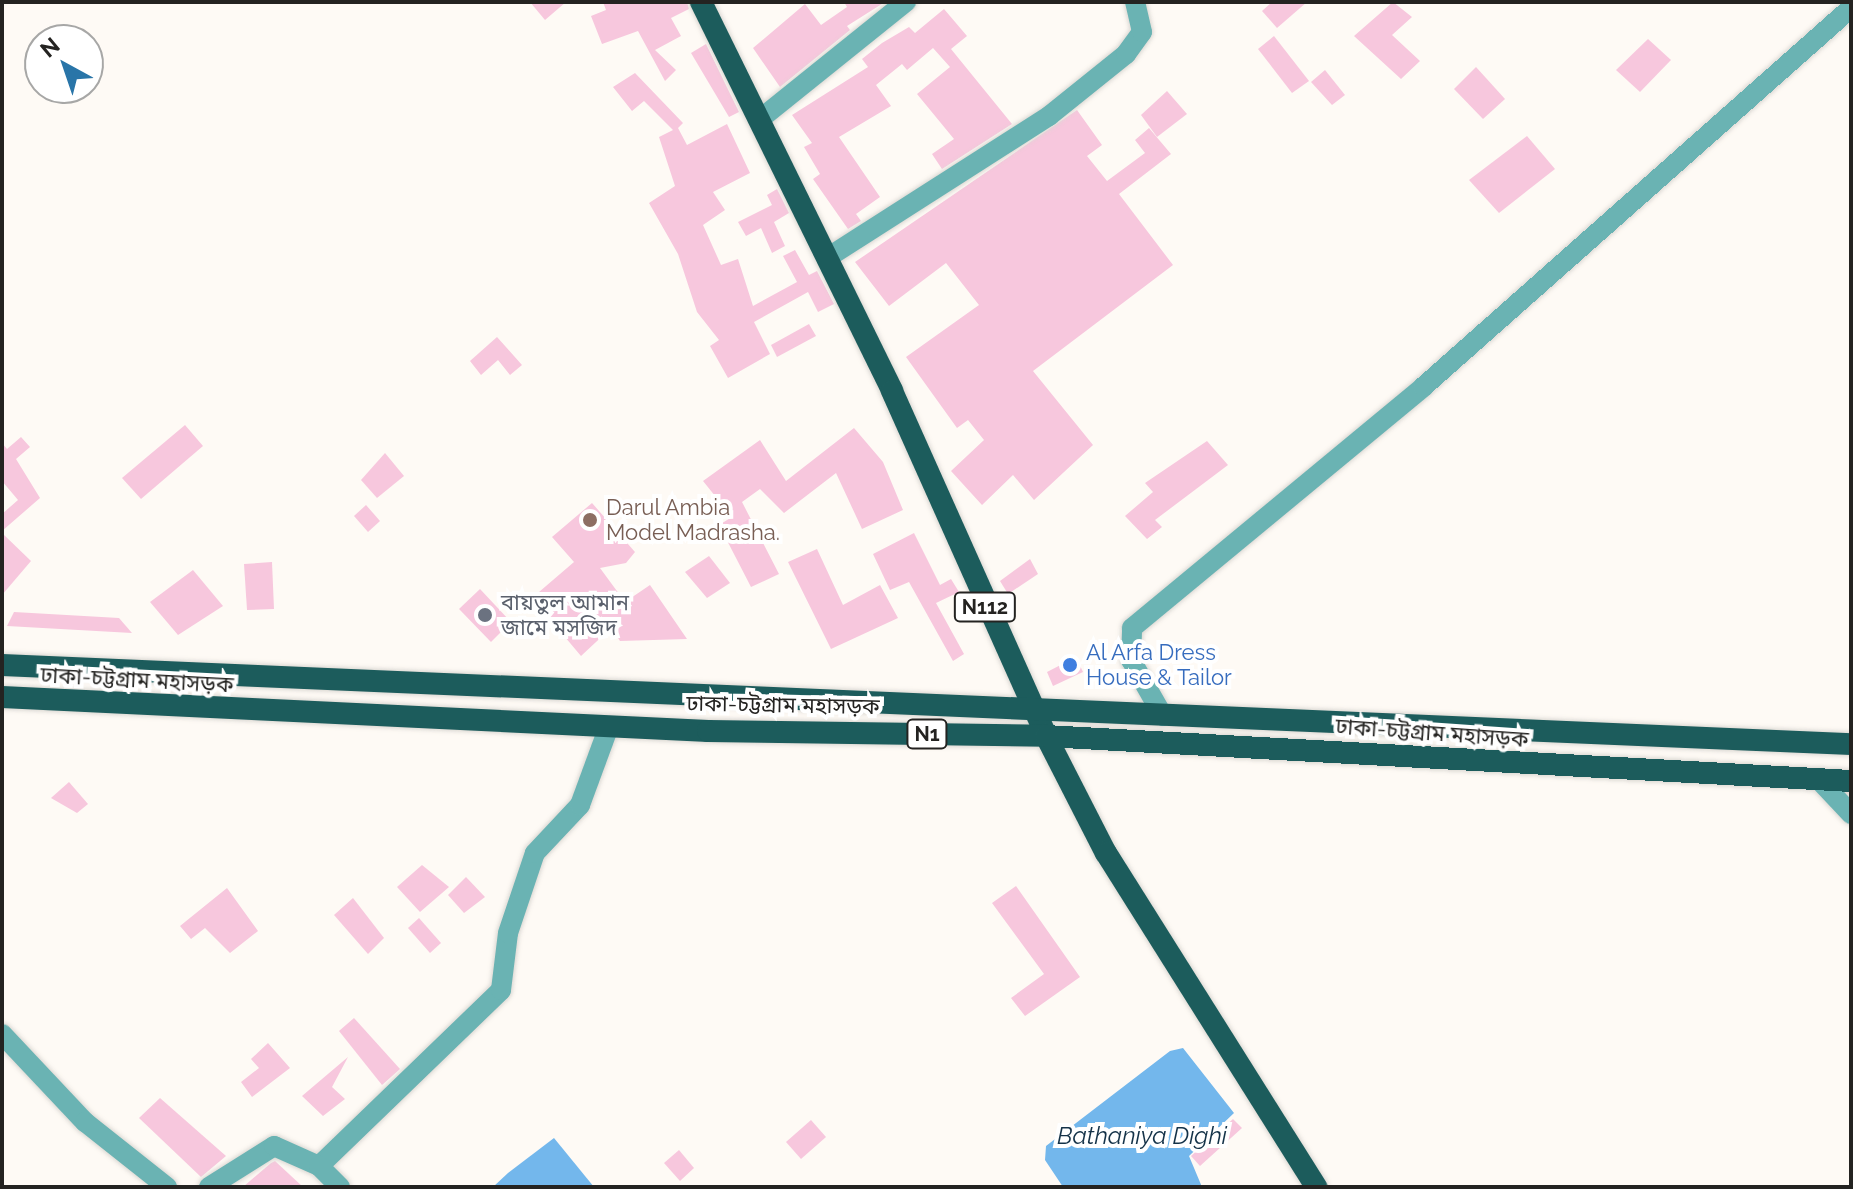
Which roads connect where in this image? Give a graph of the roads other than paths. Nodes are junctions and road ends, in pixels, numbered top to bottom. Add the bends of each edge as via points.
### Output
1 (701, 2) edge
2 (906, 2) edge
3 (1135, 2) edge
4 (1851, 8) edge
5 (759, 120) junction
6 (827, 258) junction
7 (2, 665) edge
8 (2, 697) edge
9 (1032, 710) junction
10 (1163, 716) junction
11 (609, 726) junction
12 (1046, 736) junction
13 (1851, 744) edge
14 (1819, 780) junction
15 (1851, 781) edge
16 (1851, 814) edge
17 (2, 1034) edge
18 (319, 1166) junction
19 (167, 1187) edge
20 (209, 1187) edge
21 (340, 1187) edge
22 (1316, 1187) edge

1 - 5 highway, N112
2 - 5 street
3 - 6 street via 1142,32 1126,54 1049,116
4 - 10 street via 1423,387 1132,628 1131,660
5 - 6 highway, N112
6 - 9 highway, N112
7 - 9 highway, ঢাকা-চট্টগ্রাম মহাসড়ক / N1
8 - 11 highway, ঢাকা-চট্টগ্রাম মহাসড়ক / N1
9 - 10 highway, ঢাকা-চট্টগ্রাম মহাসড়ক / N1
9 - 12 highway, N112
10 - 13 highway, ঢাকা-চট্টগ্রাম মহাসড়ক / N1
11 - 12 highway, ঢাকা-চট্টগ্রাম মহাসড়ক / N1
11 - 18 street via 580,805 535,853 508,933 501,990
12 - 14 highway, ঢাকা-চট্টগ্রাম মহাসড়ক / N1
12 - 22 highway, N112 via 1106,853
14 - 15 highway, ঢাকা-চট্টগ্রাম মহাসড়ক / N1
14 - 16 street
17 - 19 street via 85,1122
18 - 20 street via 274,1146
18 - 21 street

